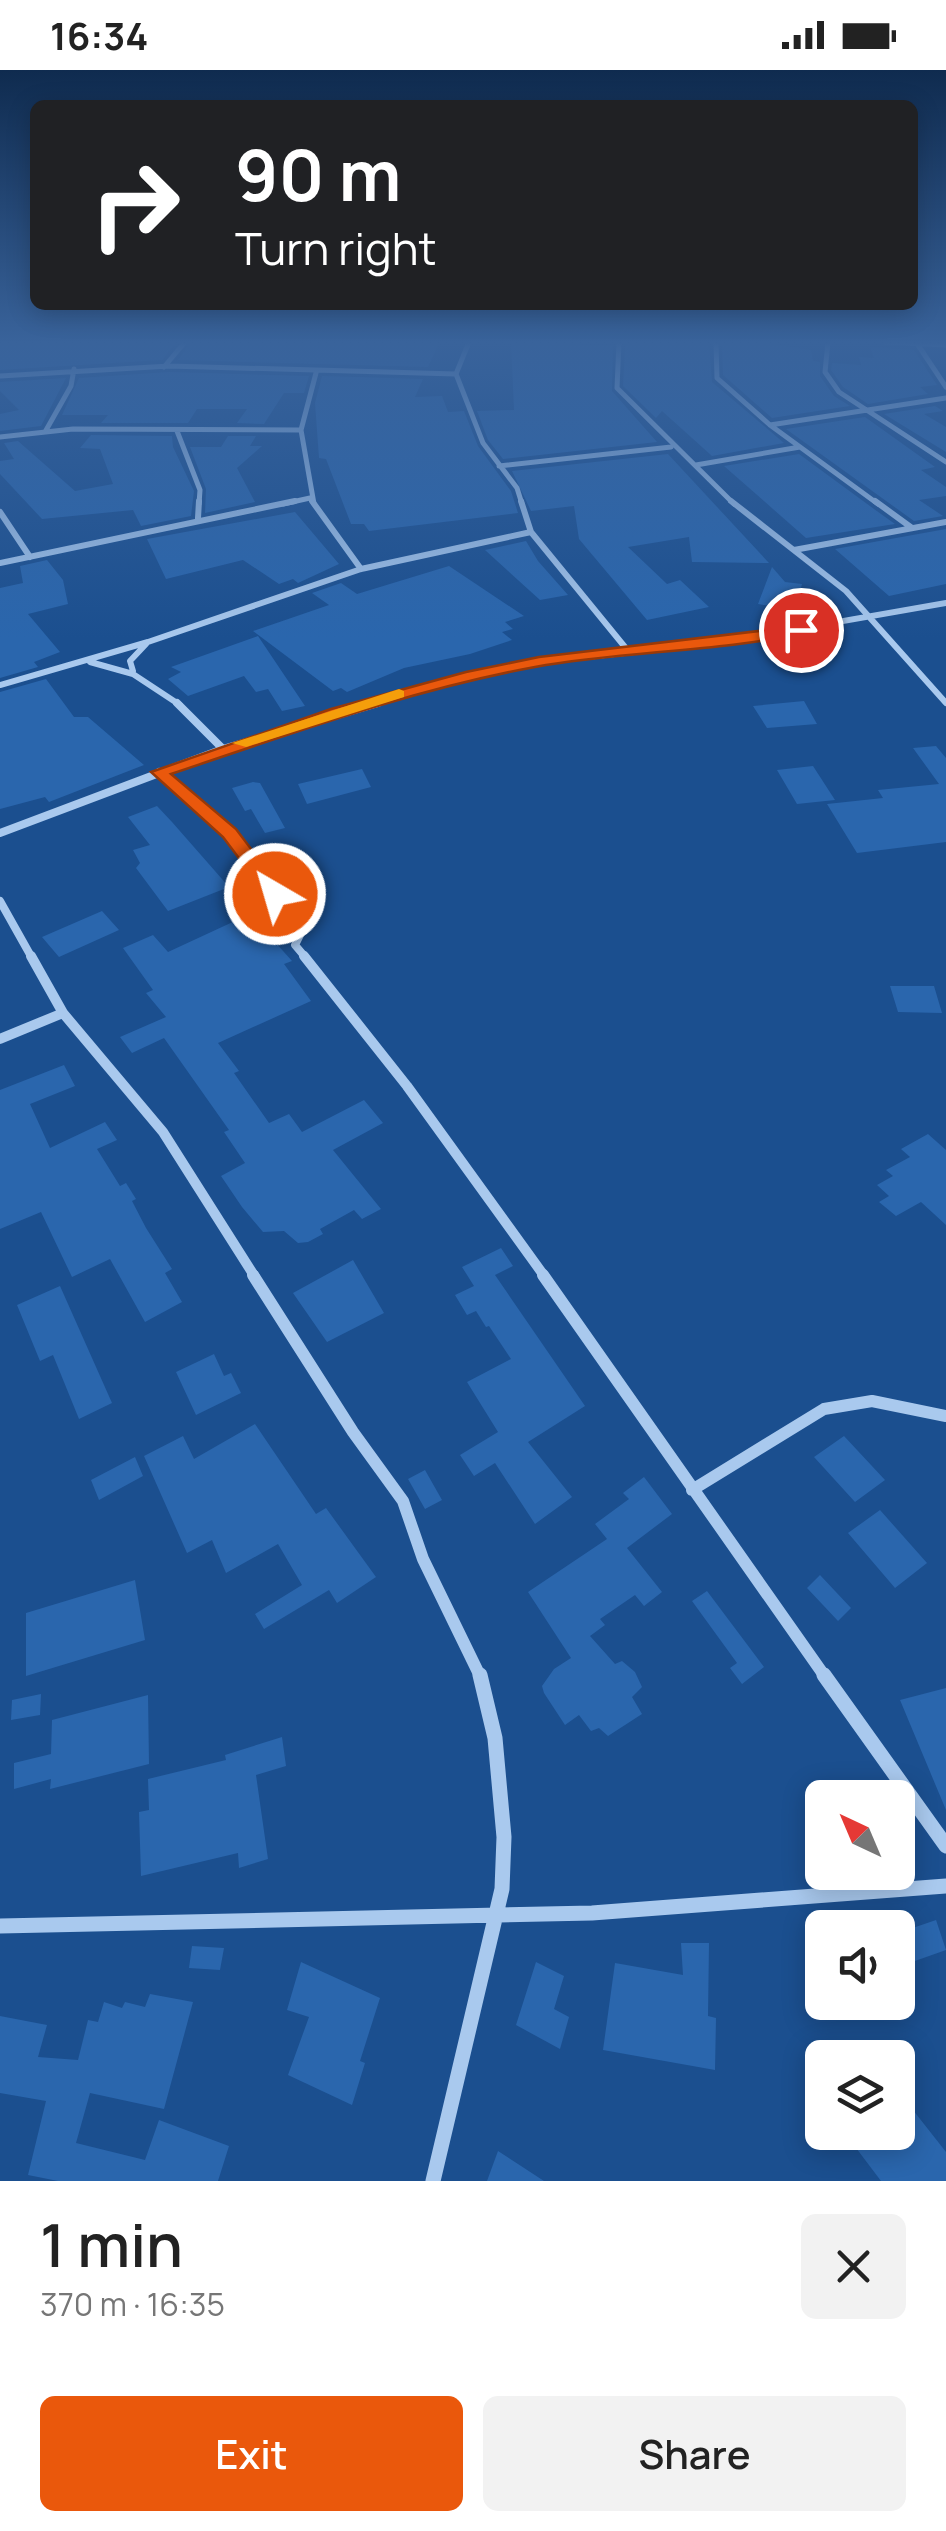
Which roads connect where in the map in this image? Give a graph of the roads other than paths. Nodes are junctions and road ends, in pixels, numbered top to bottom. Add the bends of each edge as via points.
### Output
1 (180, 441) edge
2 (303, 441) edge
3 (482, 441) edge
4 (664, 441) edge
5 (792, 441) edge
6 (913, 441) edge
7 (800, 446) junction
8 (671, 448) junction
9 (946, 462) edge
10 (696, 465) junction
11 (499, 466) junction
12 (310, 498) junction
13 (0, 512) edge
14 (198, 518) junction
15 (946, 522) edge
16 (912, 528) junction
17 (530, 532) junction
18 (794, 550) junction
19 (30, 557) junction
20 (0, 563) edge
21 (361, 570) junction
22 (946, 603) edge
23 (872, 618) junction
24 (148, 642) junction
25 (629, 652) junction
26 (84, 661) junction
27 (133, 671) junction
28 (0, 684) edge
29 (946, 702) edge
30 (223, 749) junction
31 (159, 772) junction
32 (0, 833) edge
33 (0, 902) edge
34 (63, 1014) junction
35 (0, 1039) edge
36 (946, 1416) edge
37 (692, 1490) junction
38 (946, 1846) edge
39 (946, 1886) edge
40 (496, 1914) junction
41 (0, 1926) edge
42 (432, 2181) edge

1 - 14 street via 200,490
2 - 12 street
3 - 11 street
4 - 8 street
5 - 7 street
6 - 9 street
7 - 10 street
7 - 16 street
8 - 10 street
8 - 11 street
10 - 18 street
11 - 17 street via 518,488
12 - 14 street
12 - 21 street
13 - 19 street
14 - 19 street
15 - 16 street
16 - 18 street
17 - 21 street
17 - 25 street
18 - 23 street
19 - 20 street
21 - 24 street
22 - 23 street
23 - 25 street
23 - 29 street
24 - 26 street
24 - 27 street via 130,661
25 - 30 street via 466,676
26 - 27 street
26 - 28 street
27 - 30 street via 183,705
30 - 31 street
31 - 32 street
31 - 37 street via 229,833 303,929 295,944 590,1337
33 - 34 street
34 - 35 street
34 - 40 street via 186,1164 402,1501 423,1559 466,1636 488,1704 504,1837
36 - 37 street via 872,1400 824,1410
37 - 38 street
39 - 40 street via 810,1900
40 - 41 street
40 - 42 street

